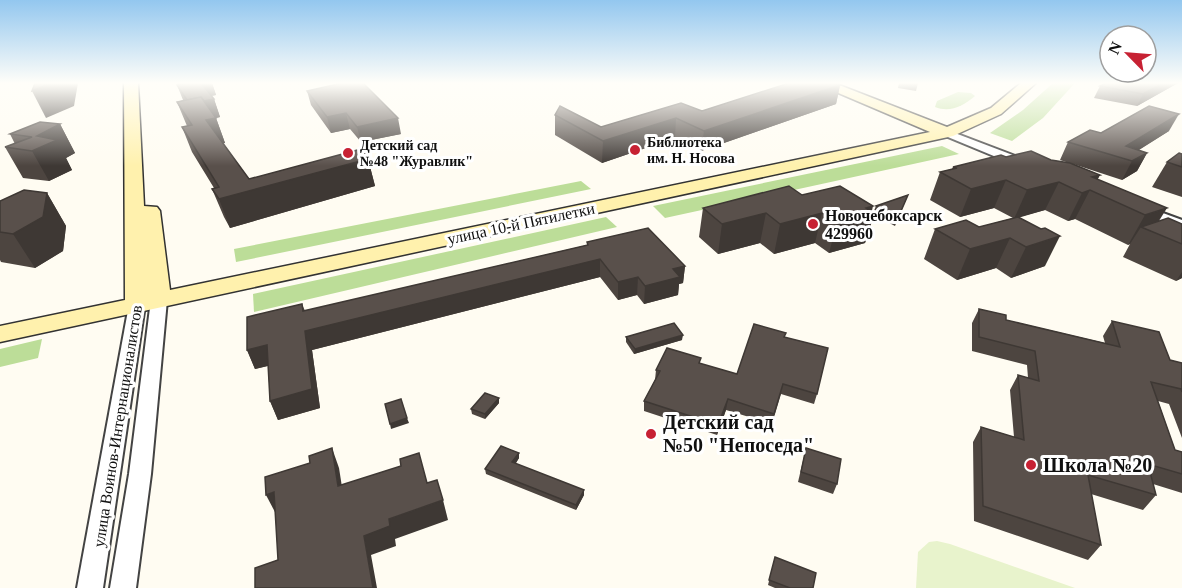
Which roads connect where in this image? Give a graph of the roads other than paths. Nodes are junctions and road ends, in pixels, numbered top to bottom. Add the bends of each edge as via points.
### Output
1 (138, 110) edge
2 (890, 110) edge
3 (997, 110) edge
4 (947, 133) junction
5 (1041, 170) edge
6 (1128, 204) edge
7 (1182, 225) edge
8 (148, 302) junction
9 (0, 334) edge
10 (90, 588) edge
11 (123, 588) edge

1 - 8 main road, улица Воинов-Интернационалистов
2 - 4 main road
3 - 4 main road, улица 10-й Пятилетки
4 - 5 street
4 - 8 main road, улица 10-й Пятилетки
6 - 7 street
8 - 9 main road, улица 10-й Пятилетки
8 - 10 street, улица Воинов-Интернационалистов
8 - 11 street, улица Воинов-Интернационалистов via 140,474

